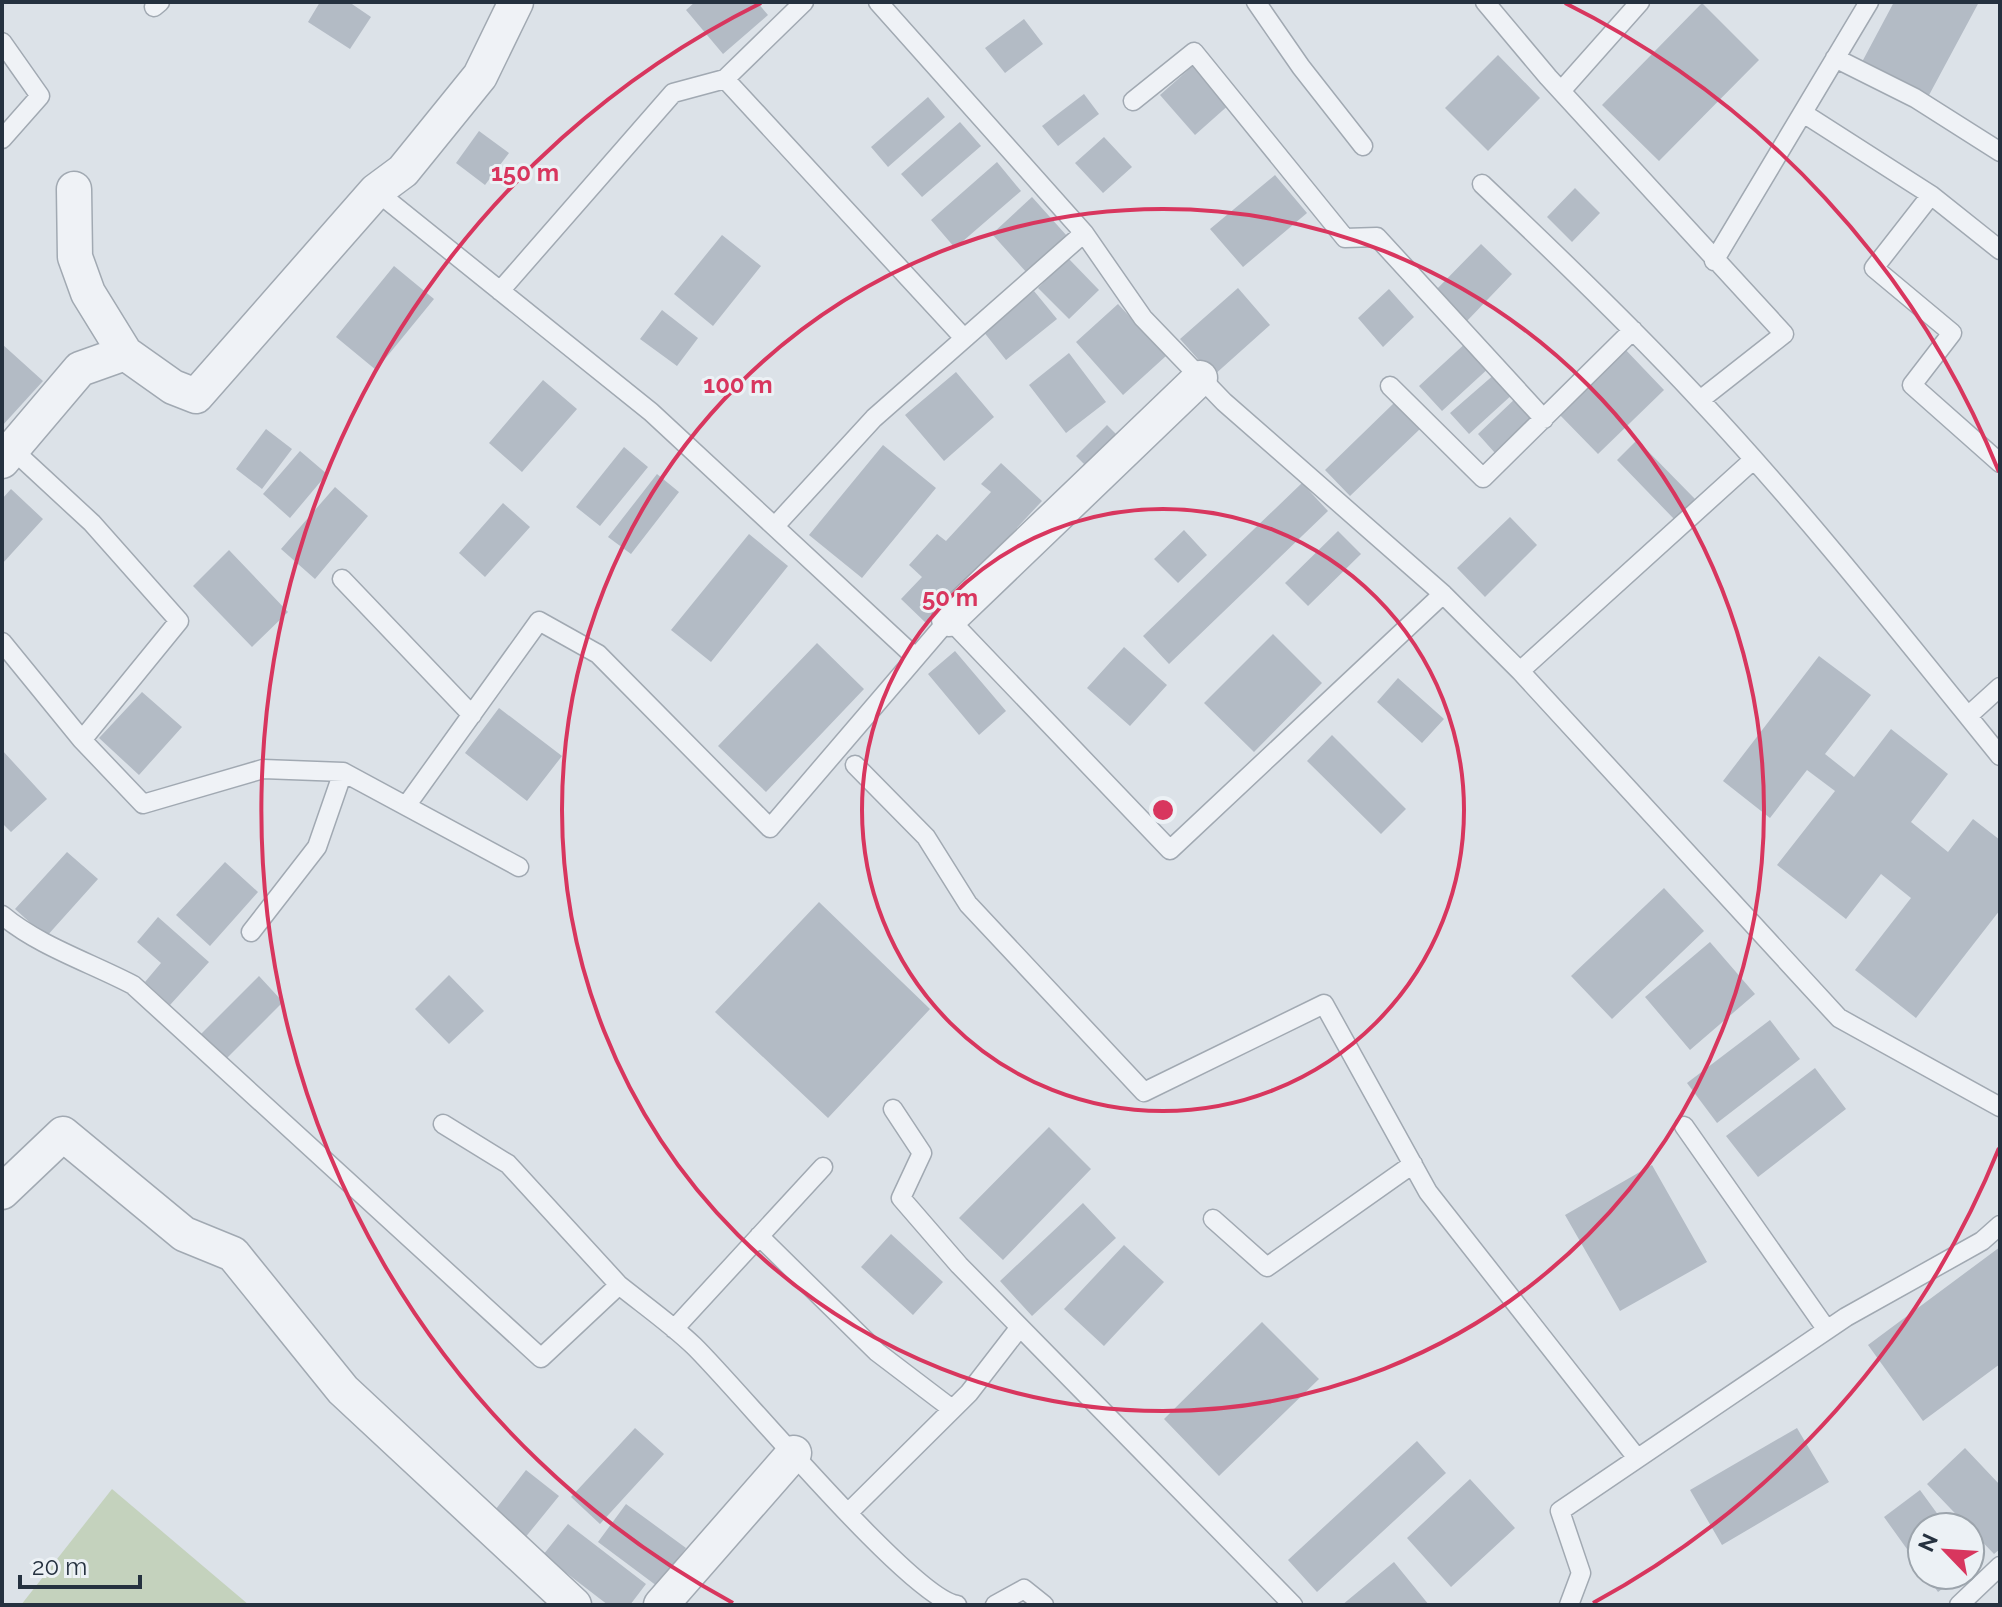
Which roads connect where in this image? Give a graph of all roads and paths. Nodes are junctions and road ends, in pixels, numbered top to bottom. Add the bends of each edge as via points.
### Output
1 (516, 2) edge
2 (804, 2) edge
3 (878, 2) edge
4 (1256, 2) edge
5 (1485, 2) edge
6 (1640, 2) edge
7 (1869, 2) edge
8 (2, 42) edge
9 (1835, 58) junction
10 (725, 79) junction
11 (1561, 91) junction
12 (1133, 101) dead end
13 (1803, 113) junction
14 (2, 139) edge
15 (1363, 146) dead end
16 (2000, 152) edge
17 (1482, 184) dead end
18 (74, 189) dead end
19 (376, 191) junction
20 (1931, 195) junction
21 (1084, 233) junction
22 (2000, 250) edge
23 (1714, 261) junction
24 (500, 291) junction
25 (1633, 330) junction
26 (963, 337) junction
27 (125, 353) junction
28 (1200, 378) junction
29 (1390, 386) dead end
30 (1700, 400) junction
31 (1544, 419) junction
32 (7, 455) edge
33 (1752, 461) junction
34 (2000, 463) edge
35 (775, 526) junction
36 (342, 579) dead end
37 (1443, 594) junction
38 (949, 619) junction
39 (2, 642) edge
40 (914, 656) junction
41 (1520, 671) junction
42 (2000, 687) edge
43 (472, 715) junction
44 (1968, 716) junction
45 (82, 740) junction
46 (2000, 756) edge
47 (855, 765) dead end
48 (343, 772) junction
49 (406, 806) junction
50 (519, 867) dead end
51 (2, 915) edge
52 (251, 932) dead end
53 (2000, 1107) edge
54 (893, 1109) dead end
55 (443, 1124) dead end
56 (1684, 1126) dead end
57 (1413, 1164) junction
58 (823, 1167) dead end
59 (2, 1192) edge
60 (1213, 1219) dead end
61 (2000, 1225) edge
62 (759, 1236) junction
63 (619, 1285) junction
64 (1020, 1327) junction
65 (674, 1329) junction
66 (1827, 1330) junction
67 (952, 1409) junction
68 (794, 1453) junction
69 (1637, 1458) junction
70 (849, 1512) junction
71 (2000, 1566) edge
72 (574, 1605) edge
73 (661, 1605) edge
74 (957, 1605) edge
75 (995, 1605) edge
76 (1044, 1605) edge
77 (1293, 1605) edge
78 (1569, 1605) edge
79 (1959, 1605) edge

1 - 19 street via 480,76 403,171
2 - 10 lane
3 - 21 lane
4 - 15 lane
5 - 11 lane
6 - 11 lane
7 - 9 lane
8 - 14 lane via 40,96
9 - 13 lane
9 - 16 lane via 1915,98
10 - 24 lane via 673,93
10 - 26 lane
11 - 23 lane
12 - 31 lane via 1194,52 1345,238 1377,237
13 - 20 lane
13 - 23 lane
17 - 25 lane
18 - 27 street via 75,257 88,293
19 - 24 lane
19 - 27 street via 196,396 173,387
20 - 22 lane
20 - 34 lane via 1874,268 1952,333 1912,385
21 - 26 lane
21 - 28 lane via 1143,318
23 - 30 lane via 1784,334
24 - 35 lane via 651,412
25 - 30 lane
25 - 31 lane
26 - 35 lane via 874,418
27 - 32 street via 80,369
28 - 37 lane
28 - 38 street
29 - 31 lane via 1483,478
30 - 33 lane
32 - 45 lane via 92,523 179,621
33 - 41 lane
33 - 44 lane
35 - 40 lane
36 - 43 lane
37 - 38 lane via 1170,850
37 - 41 lane
38 - 40 lane
39 - 45 lane
40 - 43 lane via 770,828 598,654 539,621
41 - 53 lane via 1839,1018
42 - 44 lane
43 - 49 lane
44 - 46 lane
45 - 48 lane via 143,804 263,769
47 - 57 lane via 926,837 968,904 1144,1092 1324,1004
48 - 49 lane
48 - 52 lane via 317,847
49 - 50 lane
51 - 63 lane via 25,935 133,985 541,1358
54 - 64 lane via 922,1153 901,1198
55 - 63 lane via 508,1164
56 - 66 lane
57 - 60 lane via 1267,1267
57 - 69 lane via 1428,1192
58 - 62 lane
59 - 72 street via 63,1134 184,1234 233,1254 343,1390
61 - 66 lane via 1982,1241
62 - 65 lane
62 - 67 lane via 877,1352
63 - 65 lane
64 - 67 lane
64 - 77 lane
65 - 68 lane
66 - 69 lane
67 - 70 lane
68 - 70 lane
68 - 73 street
69 - 78 lane via 1560,1511 1581,1573
70 - 74 lane via 944,1603
71 - 79 lane
75 - 76 lane via 1024,1589

